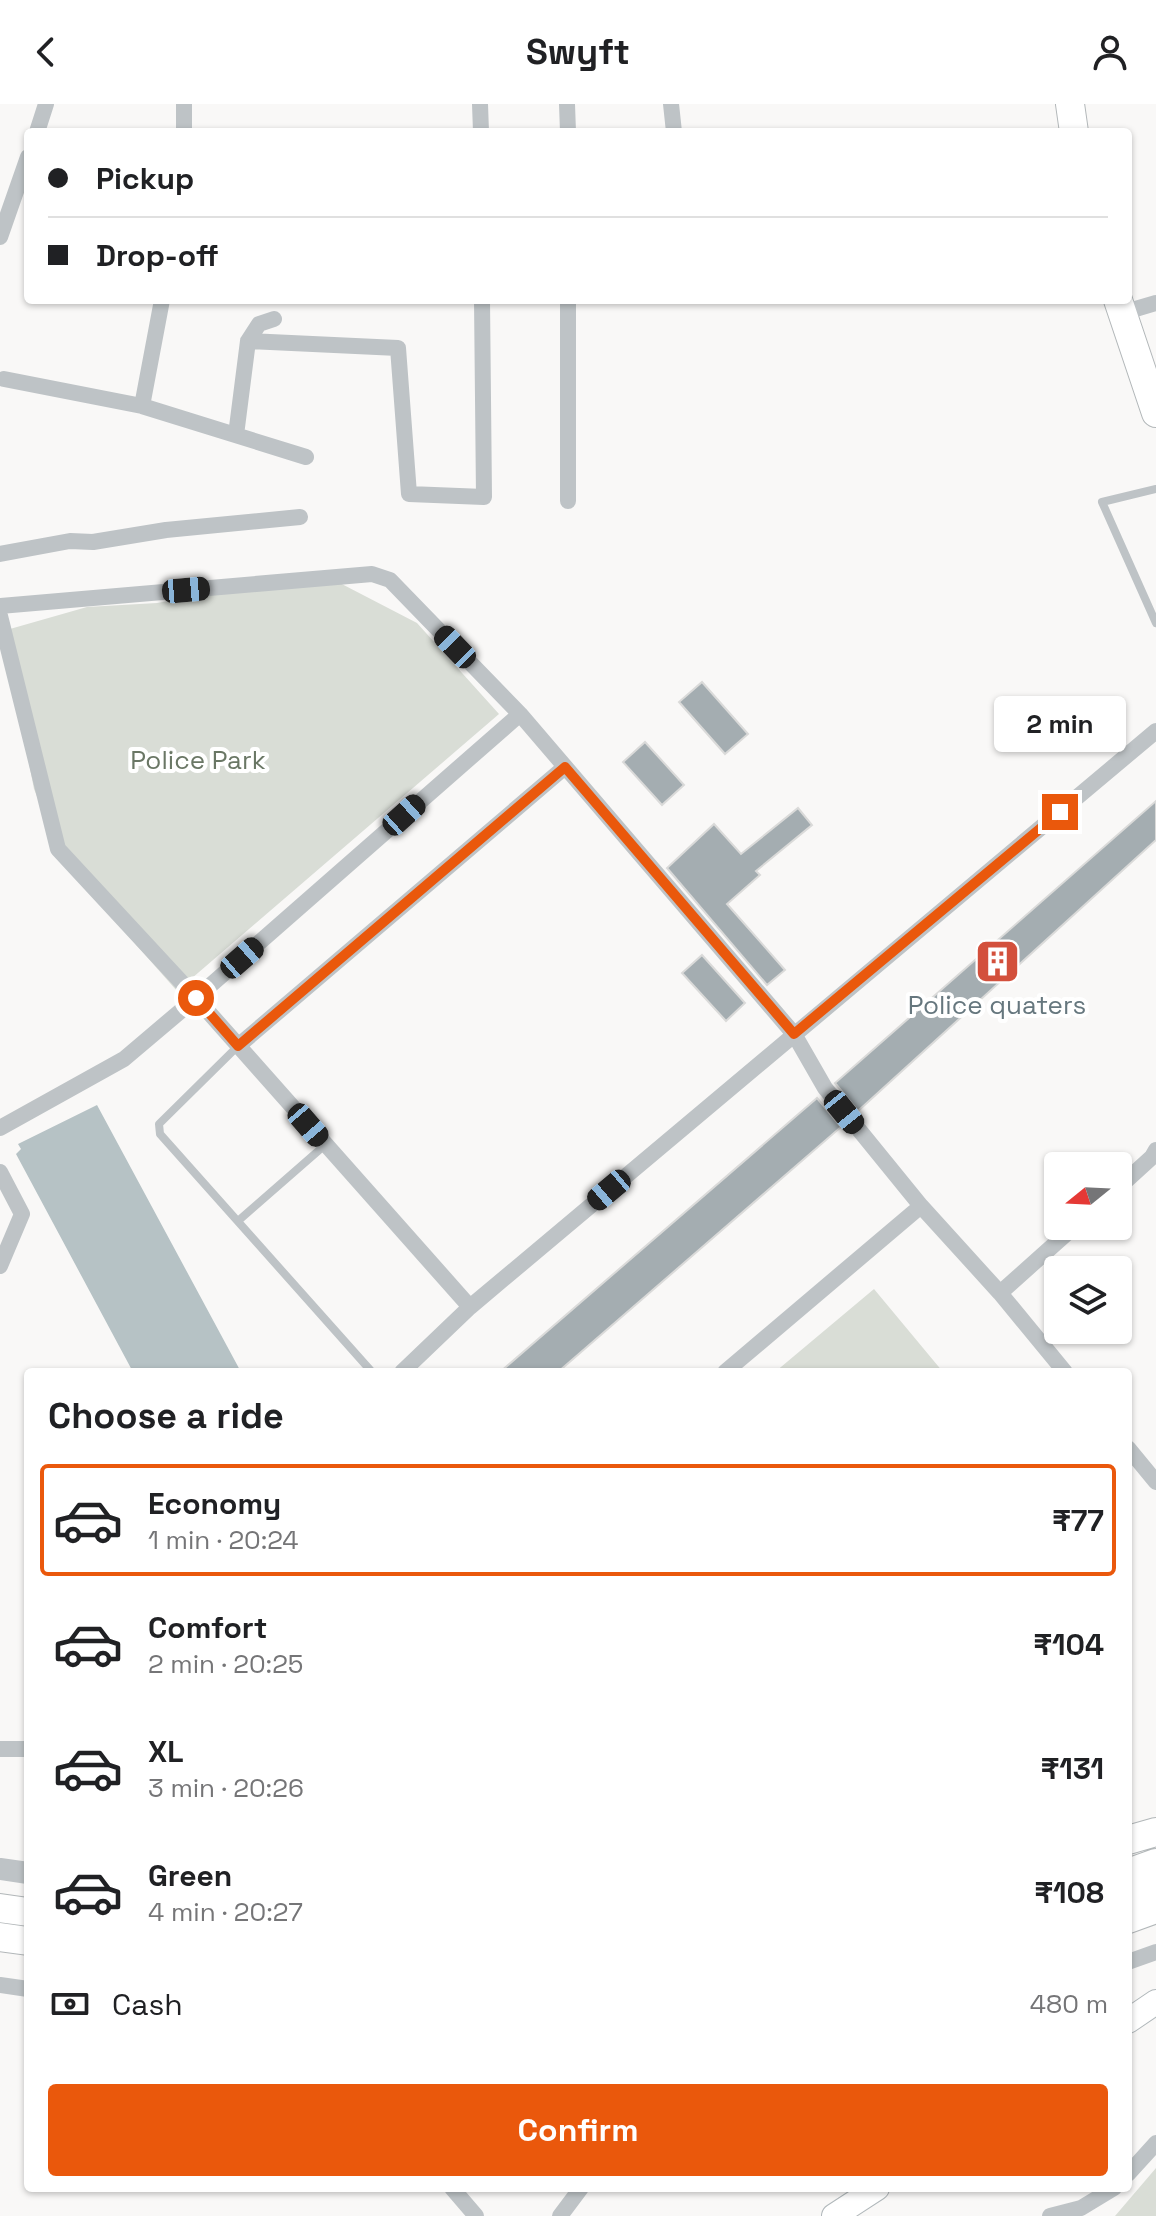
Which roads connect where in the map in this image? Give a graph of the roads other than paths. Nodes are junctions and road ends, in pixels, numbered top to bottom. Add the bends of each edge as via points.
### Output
1 (46, 104) edge
2 (184, 104) edge
3 (480, 104) edge
4 (567, 104) edge
5 (671, 104) edge
6 (1070, 104) edge
7 (38, 128) edge
8 (184, 128) edge
9 (481, 128) edge
10 (568, 128) edge
11 (674, 128) edge
12 (1073, 128) edge
13 (24, 168) edge
14 (0, 237) edge
15 (1156, 303) edge
16 (161, 304) edge
17 (482, 304) edge
18 (568, 304) edge
19 (1120, 306) edge
20 (274, 319) dead end
21 (248, 341) junction
22 (4, 379) dead end
23 (142, 406) junction
24 (1156, 413) edge
25 (236, 435) junction
26 (306, 457) dead end
27 (1156, 489) edge
28 (568, 501) dead end
29 (300, 517) dead end
30 (0, 554) edge
31 (0, 606) edge
32 (0, 616) edge
33 (1156, 623) edge
34 (520, 714) junction
35 (1156, 731) edge
36 (565, 767) junction
37 (196, 998) junction
38 (794, 1034) junction
39 (238, 1046) junction
40 (0, 1128) edge
41 (325, 1145) junction
42 (1156, 1150) edge
43 (0, 1172) edge
44 (1132, 1175) edge
45 (921, 1206) junction
46 (238, 1221) junction
47 (1059, 1240) edge
48 (0, 1266) edge
49 (1000, 1293) junction
50 (470, 1307) junction
51 (368, 1368) edge
52 (406, 1368) edge
53 (730, 1368) edge
54 (1062, 1368) edge
55 (1132, 1453) edge
56 (1156, 1482) edge
57 (0, 1749) edge
58 (24, 1749) edge
59 (1156, 1832) edge
60 (1132, 1839) edge
61 (1156, 1863) edge
62 (0, 1869) edge
63 (24, 1872) edge
64 (1132, 1872) edge
65 (1156, 1887) edge
66 (1132, 1896) edge
67 (0, 1908) edge
68 (1156, 1909) edge
69 (24, 1911) edge
70 (1132, 1918) edge
71 (0, 1937) edge
72 (24, 1940) edge
73 (1156, 1952) edge
74 (1132, 1961) edge
75 (0, 1985) edge
76 (24, 1988) edge
77 (1156, 2143) edge
78 (1132, 2170) edge
79 (455, 2192) edge
80 (578, 2192) edge
81 (871, 2192) edge
82 (1107, 2192) edge
83 (476, 2216) edge
84 (560, 2216) edge
85 (834, 2216) edge
86 (1050, 2216) edge

1 - 7 street
2 - 8 street
3 - 9 street
4 - 10 street
5 - 11 street
6 - 12 highway
13 - 14 street
15 - 19 street
16 - 23 street
17 - 21 street via 484,497 409,494 398,348
18 - 28 street
19 - 24 highway
20 - 21 street via 259,324
21 - 25 street
22 - 23 street
23 - 25 street
25 - 26 street
27 - 33 lane via 1102,502
29 - 30 street via 70,541
31 - 34 street via 372,574 390,580
32 - 37 street via 58,849
34 - 36 street
34 - 37 street
35 - 38 street
36 - 38 street
36 - 39 street
37 - 39 street
37 - 40 street via 124,1059
38 - 45 street via 825,1088
38 - 50 street
39 - 41 street
39 - 46 lane via 159,1124 160,1134
41 - 46 lane
41 - 50 street
42 - 44 street
43 - 48 street via 22,1214
45 - 49 street
45 - 53 street
46 - 51 lane
47 - 49 street
49 - 54 street
50 - 52 street
55 - 56 street
57 - 58 street
59 - 60 highway
61 - 64 highway
62 - 63 street
65 - 66 highway
67 - 69 highway
68 - 70 highway
71 - 72 highway
73 - 74 street
75 - 76 street
77 - 78 street
79 - 83 street
80 - 84 street
81 - 85 main road
82 - 86 street via 1081,2208

